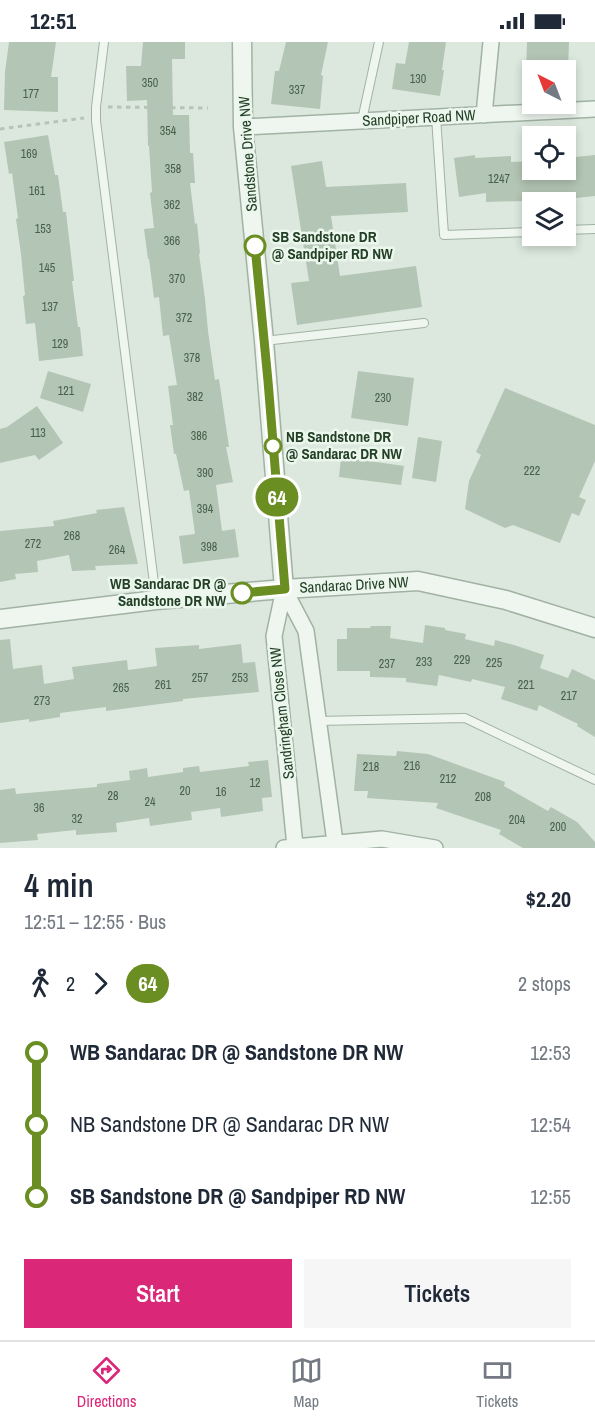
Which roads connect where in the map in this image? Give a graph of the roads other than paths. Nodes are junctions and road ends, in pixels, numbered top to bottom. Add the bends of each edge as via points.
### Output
1 (104, 42) edge
2 (242, 42) edge
3 (379, 42) edge
4 (491, 42) edge
5 (595, 109) edge
6 (484, 115) junction
7 (436, 117) junction
8 (362, 120) junction
9 (243, 127) junction
10 (595, 229) edge
11 (576, 230) edge
12 (522, 232) edge
13 (424, 323) dead end
14 (264, 341) junction
15 (285, 589) junction
16 (156, 600) junction
17 (0, 620) edge
18 (595, 628) edge
19 (317, 721) junction
20 (595, 780) edge
21 (335, 842) junction
22 (289, 847) edge
23 (432, 847) edge

1 - 16 lane via 96,116
2 - 9 street, Sandstone Drive NW
3 - 8 lane
4 - 6 street
5 - 6 street, Sandpiper Road NW
6 - 7 street, Sandpiper Road NW
7 - 8 street, Sandpiper Road NW
7 - 12 lane via 444,235
8 - 9 street, Sandpiper Road NW
9 - 14 street, Sandstone Drive NW
10 - 11 lane
13 - 14 lane
14 - 15 street, Sandstone Drive NW
15 - 16 street, Sandarac Drive NW
15 - 18 street, Sandarac Drive NW via 418,581 506,600
15 - 19 street via 306,631
15 - 22 street, Sandringham Close NW via 274,636
16 - 17 street, Sandarac Drive NW
19 - 20 lane via 465,718
19 - 21 street
21 - 22 street, Sandringham Close NW
21 - 23 street, Sandringham Close NW via 382,839

